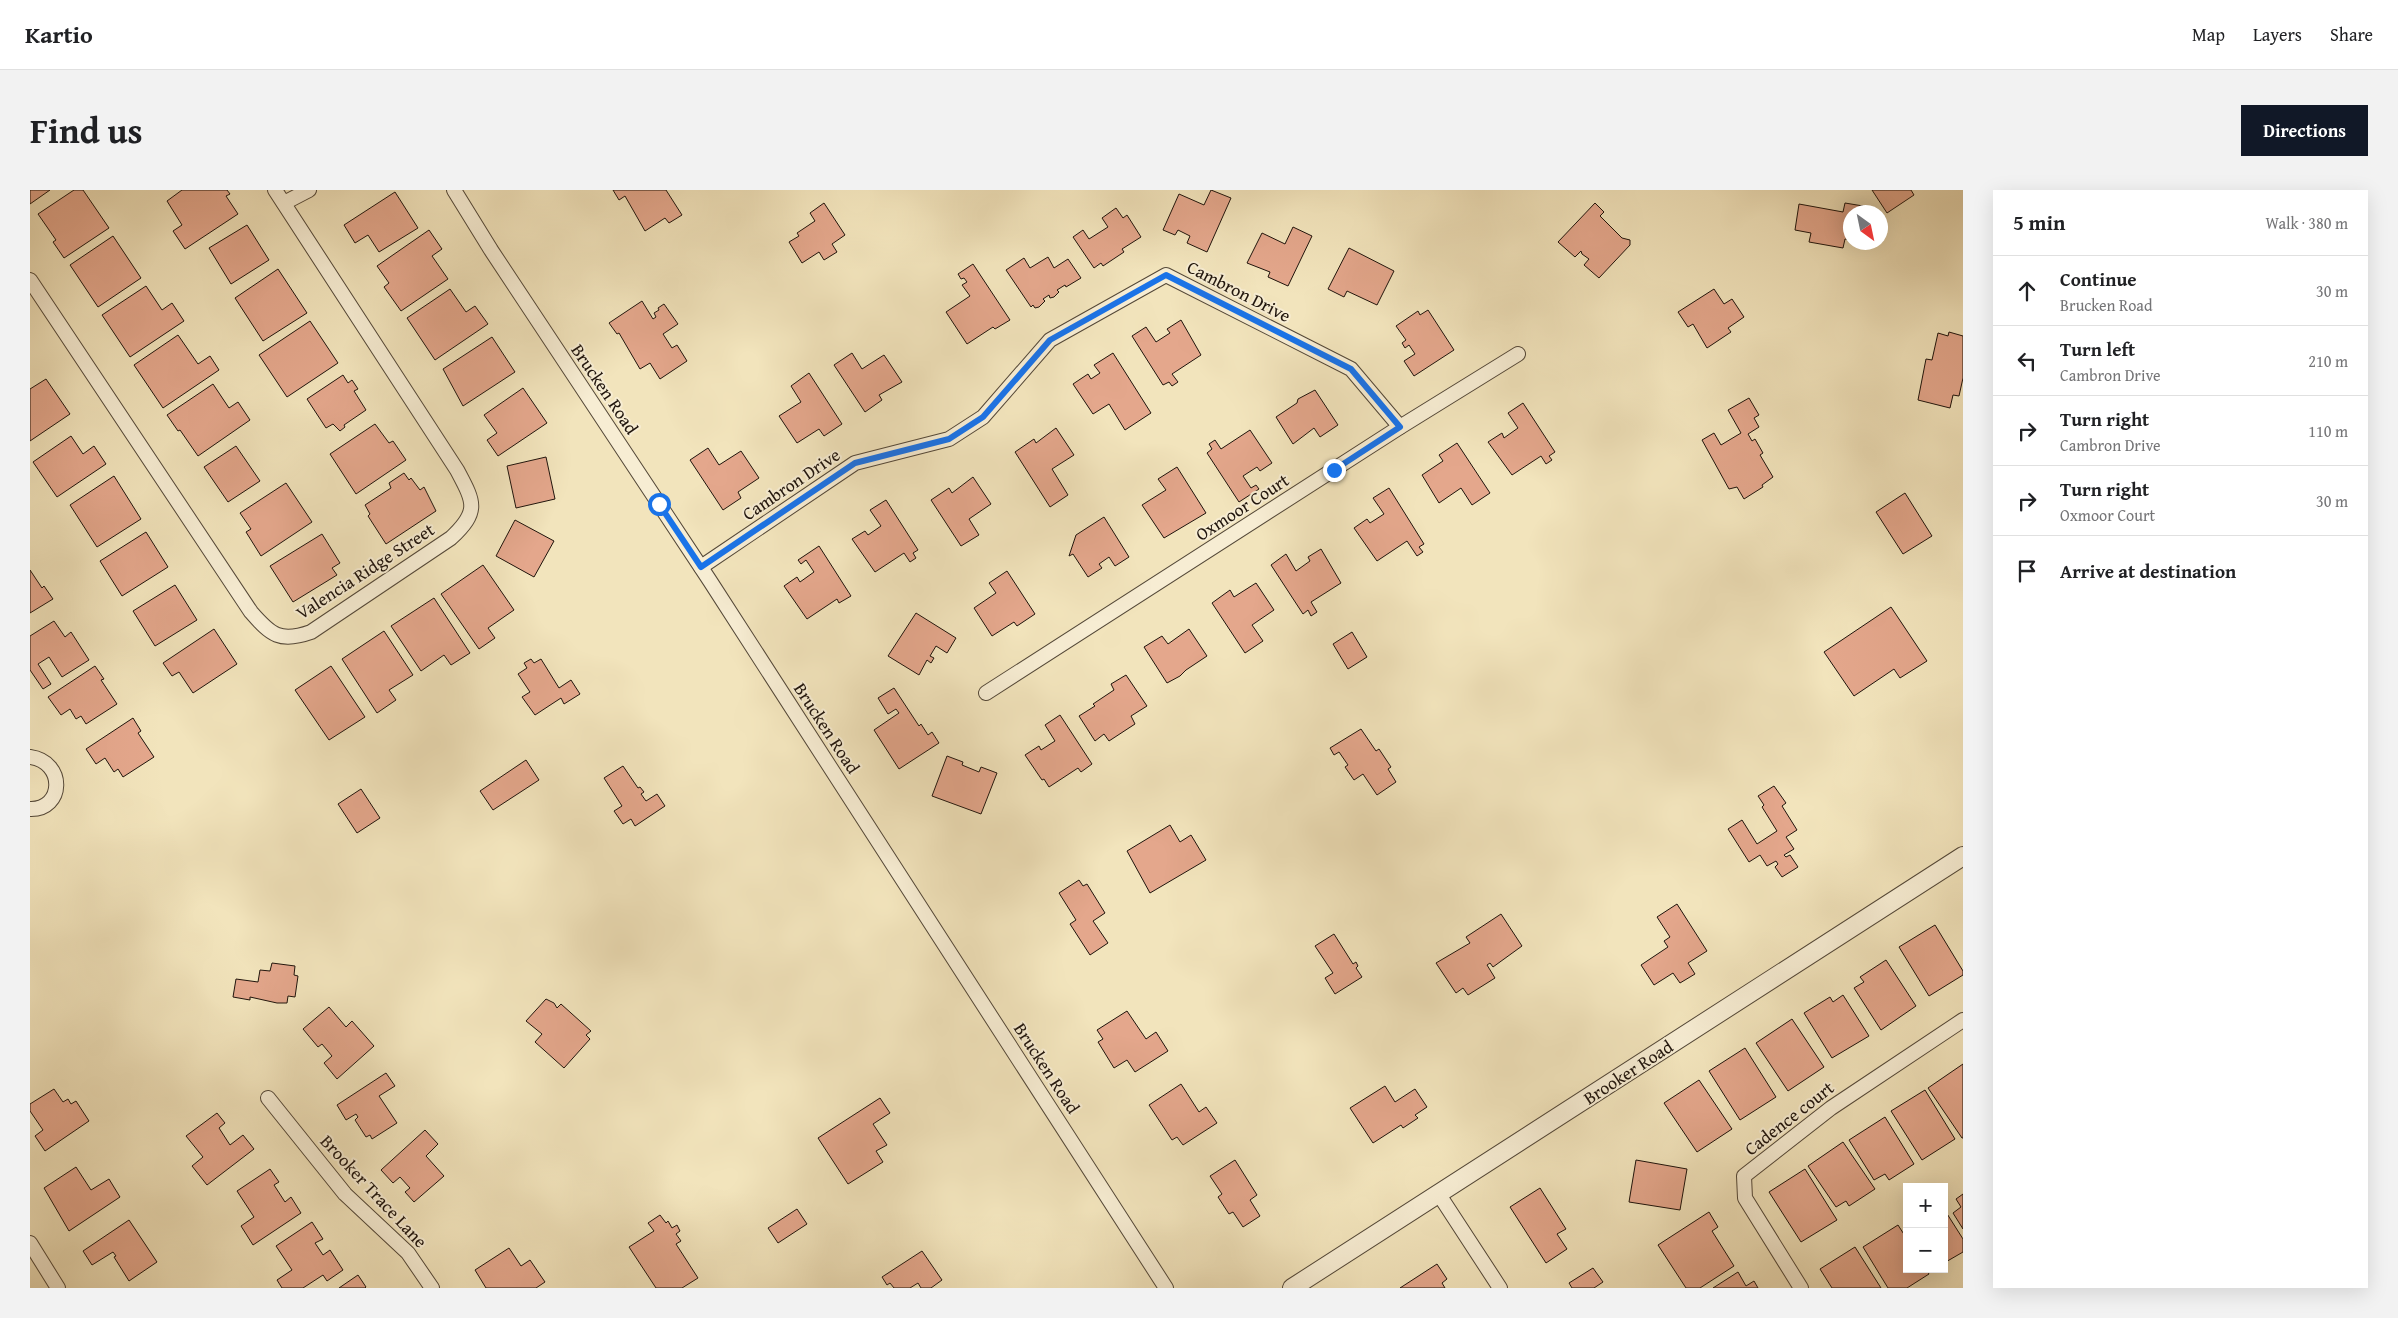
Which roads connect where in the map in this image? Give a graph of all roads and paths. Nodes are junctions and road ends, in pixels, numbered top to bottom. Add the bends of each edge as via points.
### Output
1 (275, 190) edge
2 (309, 190) edge
3 (454, 190) edge
4 (284, 203) junction
5 (30, 280) edge
6 (1518, 354) dead end
7 (1400, 427) junction
8 (701, 567) junction
9 (986, 693) dead end
10 (30, 757) edge
11 (30, 809) edge
12 (1963, 856) edge
13 (1963, 1020) edge
14 (268, 1098) dead end
15 (1438, 1193) junction
16 (30, 1243) edge
17 (58, 1288) edge
18 (432, 1288) edge
19 (1166, 1288) edge
20 (1292, 1288) edge
21 (1500, 1288) edge
22 (1801, 1288) edge

1 - 4 street, Valencia Ridge Street
2 - 4 street
3 - 8 street, Brucken Road
4 - 5 street, Valencia Ridge Street via 458,470 472,506 467,523 451,538 311,632 294,638 280,637 266,629 251,612
6 - 7 street, Oxmoor Court
7 - 8 street, Cambron Drive via 1351,369 1166,275 1050,340 983,417 949,439 855,463
7 - 9 street, Oxmoor Court
8 - 19 street, Brucken Road
10 - 11 street via 46,762 52,769 57,786 50,801 42,807
12 - 15 street, Brooker Road
13 - 22 street, Cadence court via 1831,1108 1744,1176 1745,1198
14 - 18 street, Brooker Trace Lane via 346,1194 408,1253
15 - 20 street, Brooker Road
15 - 21 street
16 - 17 street

